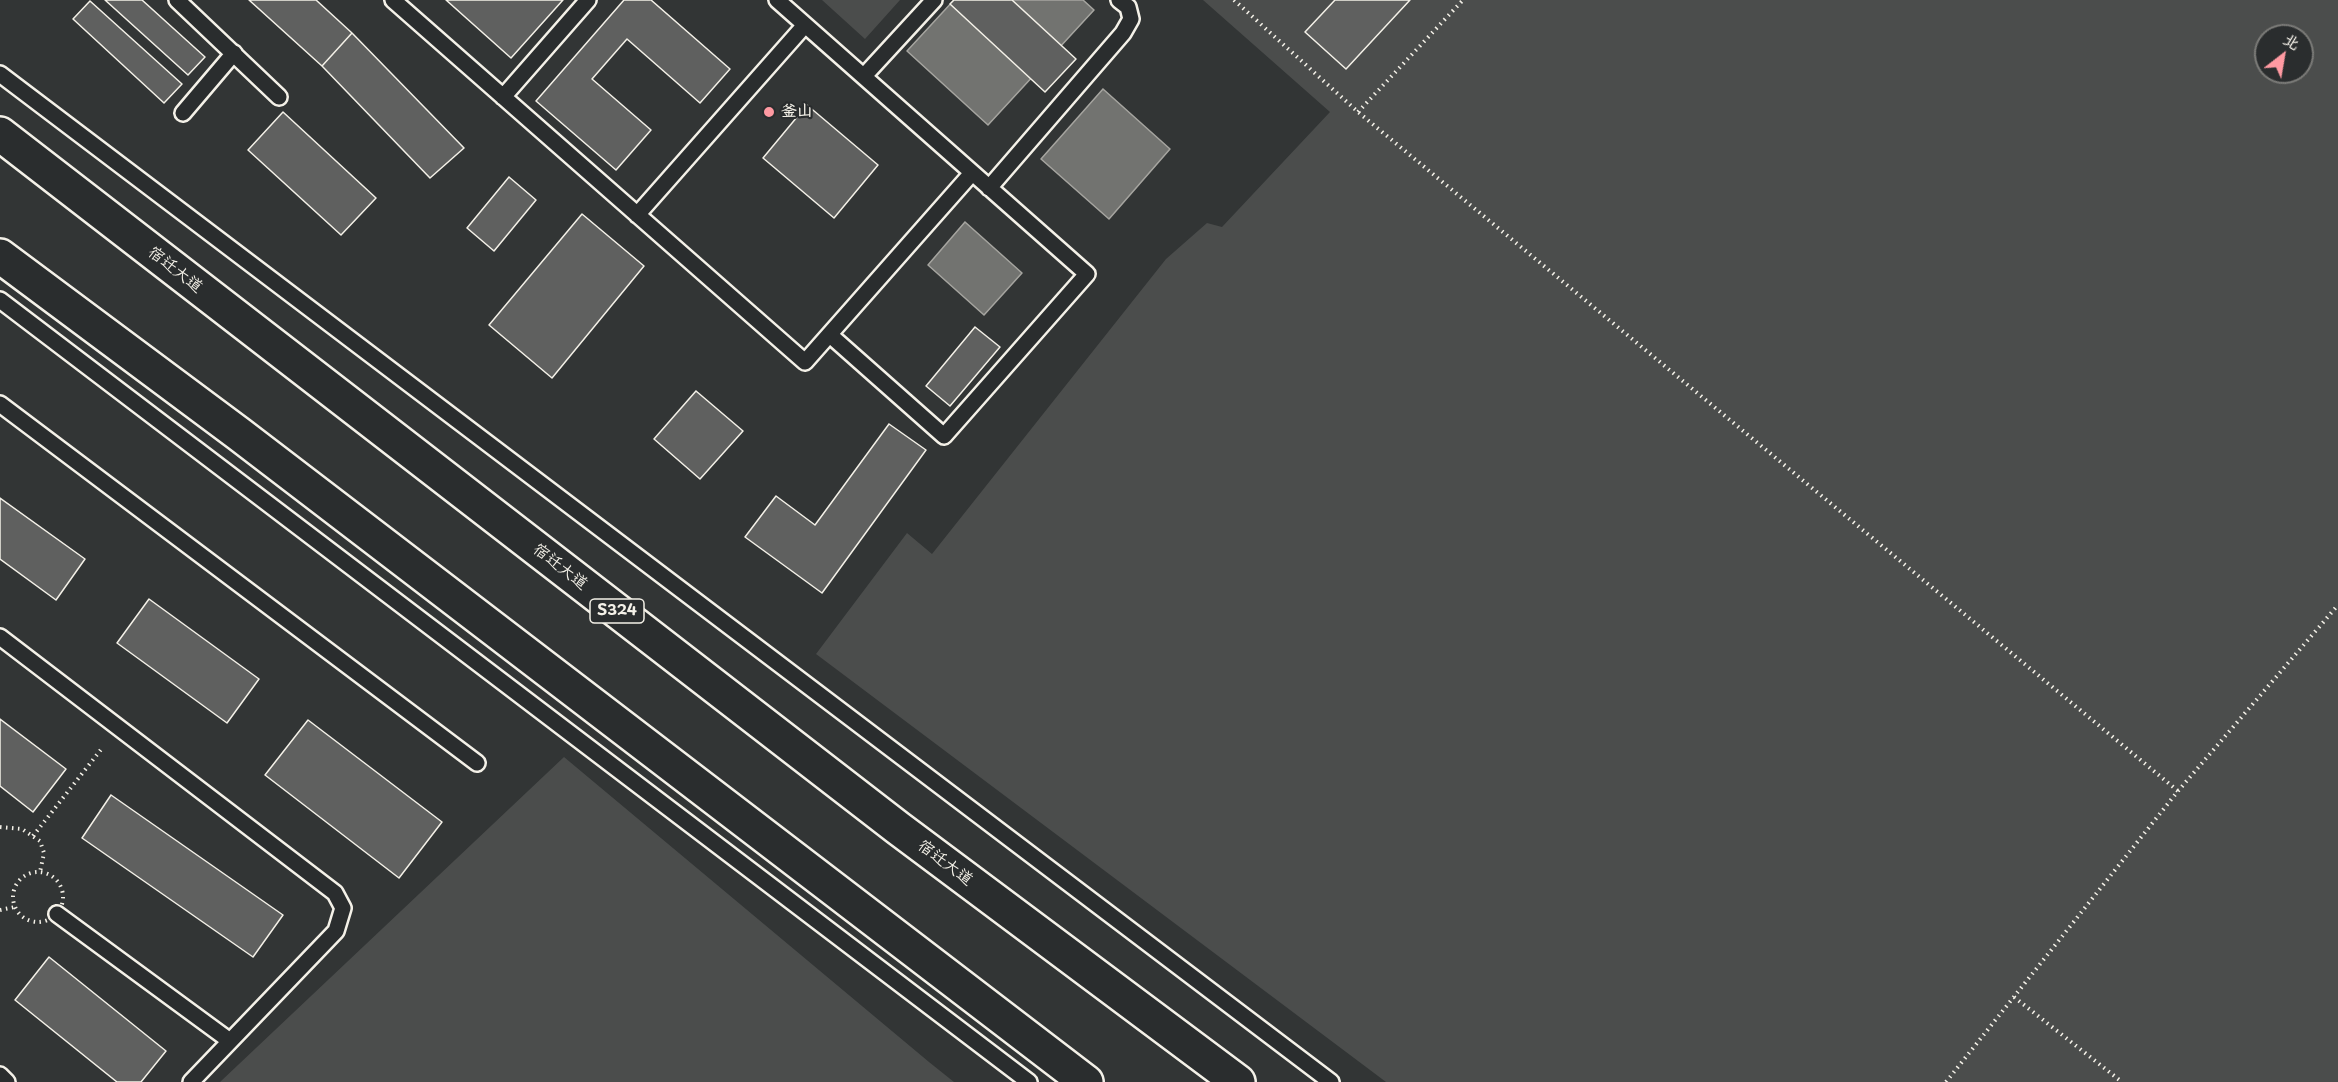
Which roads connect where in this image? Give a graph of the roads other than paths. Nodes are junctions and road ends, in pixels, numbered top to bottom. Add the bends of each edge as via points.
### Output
1 (177, 0) edge
2 (393, 0) edge
3 (588, 0) edge
4 (777, 0) edge
5 (934, 0) edge
6 (1119, 0) edge
7 (805, 25) junction
8 (234, 53) junction
9 (0, 74) edge
10 (864, 76) junction
11 (503, 96) junction
12 (279, 97) dead end
13 (183, 113) dead end
14 (0, 134) edge
15 (972, 173) junction
16 (989, 188) junction
17 (637, 215) junction
18 (0, 256) edge
19 (0, 300) edge
20 (830, 335) junction
21 (0, 404) edge
22 (0, 637) edge
23 (477, 763) dead end
24 (57, 914) dead end
25 (230, 1041) junction
26 (0, 1075) edge
27 (7, 1082) edge
28 (191, 1082) edge
29 (1029, 1082) edge
30 (1086, 1082) edge
31 (1238, 1082) edge
32 (1331, 1082) edge

1 - 8 lane
2 - 11 lane
3 - 11 lane
4 - 7 lane
5 - 10 lane
6 - 16 lane via 1128,7 1131,19 1123,33
7 - 10 lane
7 - 17 lane
8 - 12 lane
8 - 13 lane
9 - 32 lane
10 - 15 lane
11 - 17 lane
14 - 31 main road, 宿迁大道 / S324 via 898,828
15 - 16 lane
15 - 20 lane
16 - 20 lane via 1087,274 944,436
17 - 20 lane via 805,362
18 - 30 main road via 239,434
19 - 29 lane
21 - 23 lane
22 - 25 lane via 335,893 344,908 336,931
24 - 25 lane
25 - 28 lane
26 - 27 lane

